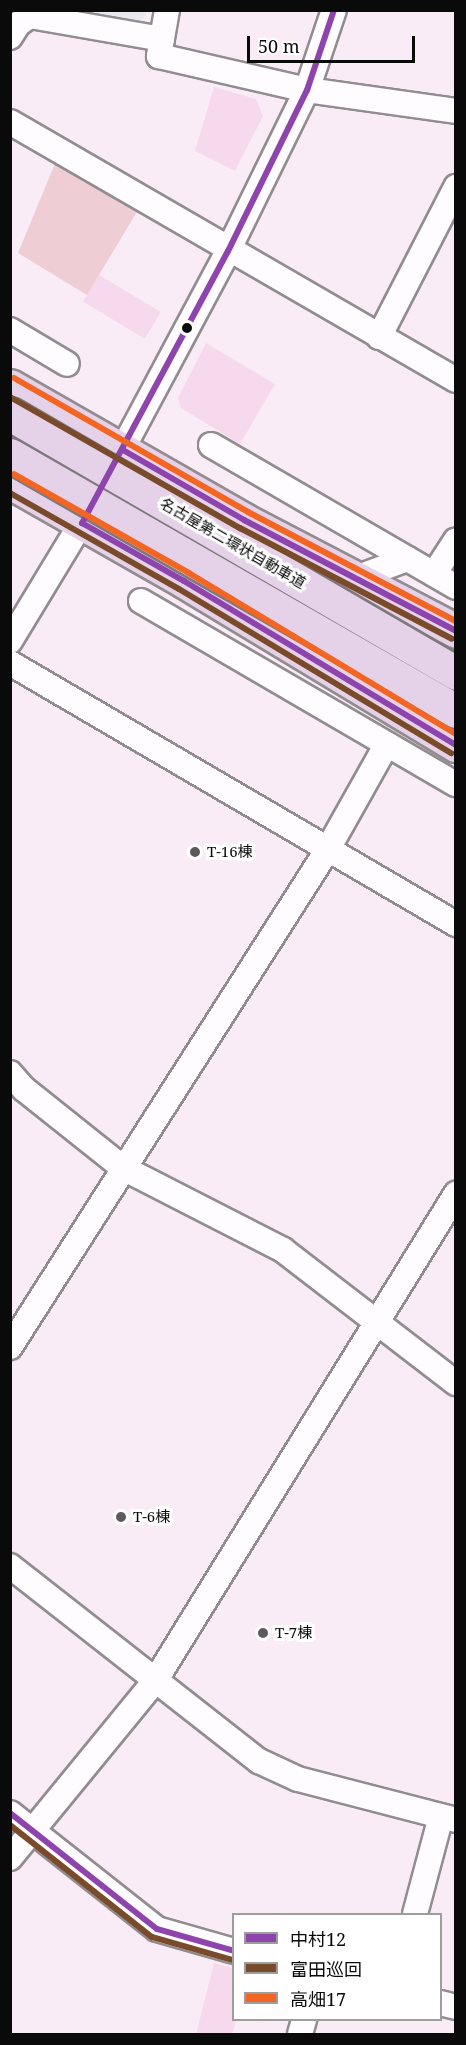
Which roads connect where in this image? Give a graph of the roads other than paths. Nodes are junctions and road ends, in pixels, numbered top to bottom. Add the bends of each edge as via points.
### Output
1 (167, 10) edge
2 (334, 10) edge
3 (10, 37) edge
4 (162, 39) junction
5 (307, 90) junction
6 (456, 111) edge
7 (10, 122) edge
8 (456, 187) edge
9 (228, 251) junction
10 (10, 330) edge
11 (378, 337) junction
12 (67, 364) dead end
13 (456, 380) edge
14 (10, 386) edge
15 (10, 414) edge
16 (211, 445) dead end
17 (123, 450) junction
18 (10, 455) edge
19 (10, 482) edge
20 (82, 523) junction
21 (456, 540) edge
22 (407, 558) junction
23 (435, 574) junction
24 (354, 579) junction
25 (456, 586) edge
26 (141, 601) dead end
27 (456, 631) edge
28 (274, 636) junction
29 (10, 641) edge
30 (10, 663) edge
31 (456, 673) edge
32 (274, 678) junction
33 (456, 711) edge
34 (387, 744) junction
35 (456, 745) edge
36 (456, 784) edge
37 (328, 849) junction
38 (456, 924) edge
39 (10, 1073) edge
40 (123, 1168) junction
41 (456, 1194) edge
42 (375, 1322) junction
43 (10, 1347) edge
44 (456, 1383) edge
45 (10, 1566) edge
46 (155, 1681) junction
47 (10, 1813) edge
48 (448, 1818) edge
49 (33, 1831) junction
50 (10, 1858) edge
51 (415, 1913) edge
52 (232, 1950) edge

1 - 4 street
2 - 5 street
3 - 4 street via 18,24 30,16
4 - 5 street via 159,56
5 - 6 street
5 - 9 street
7 - 9 street
8 - 11 street
9 - 11 street
9 - 17 street
10 - 12 street
11 - 13 street
14 - 17 highway
15 - 31 highway, 名古屋第二環状自動車道, bridge
16 - 22 street
17 - 20 street
17 - 24 highway
18 - 33 highway, bridge
19 - 20 highway
20 - 28 highway
20 - 29 street
21 - 23 street
22 - 23 street
22 - 24 street
23 - 25 street
24 - 27 highway
26 - 32 street
28 - 32 street
28 - 35 highway
30 - 37 street
32 - 34 street
34 - 36 street
34 - 37 street
37 - 38 street
37 - 40 street
39 - 40 street via 24,1089
40 - 42 street via 283,1250
40 - 43 street
41 - 42 street
42 - 44 street
42 - 46 street
45 - 46 street
46 - 48 street via 259,1761 298,1779
46 - 49 street
47 - 49 street
48 - 51 street
49 - 50 street
49 - 52 street via 157,1929

